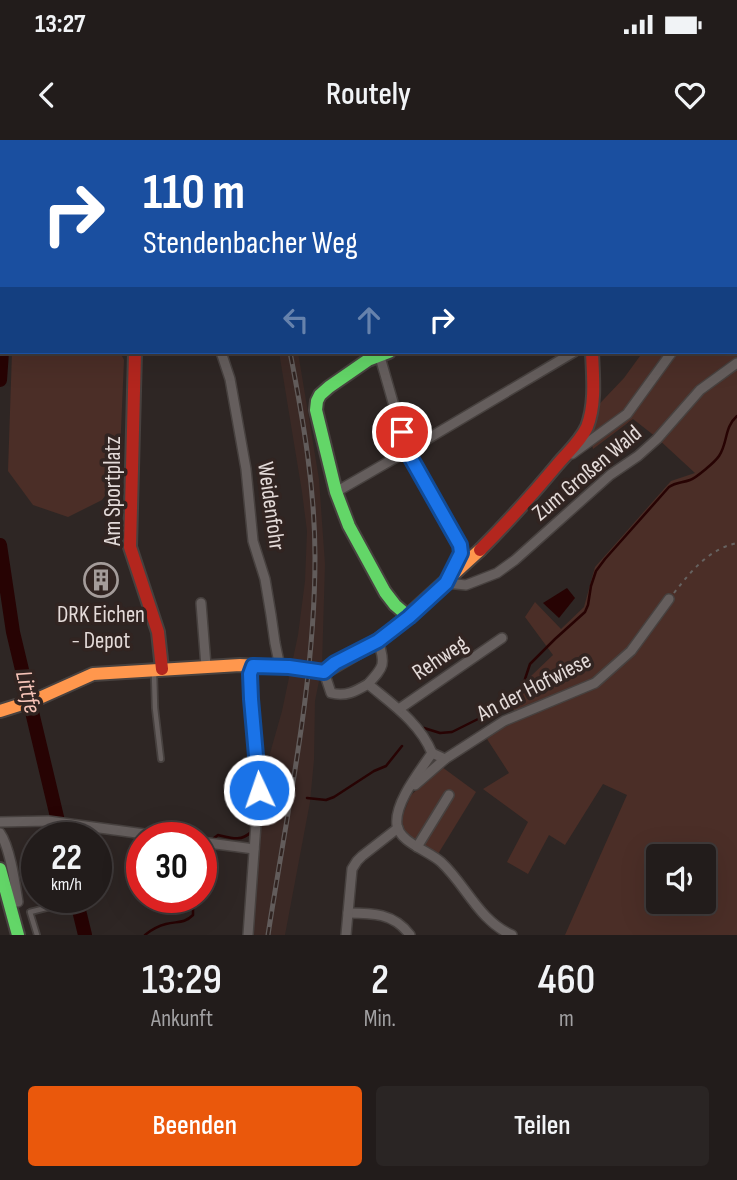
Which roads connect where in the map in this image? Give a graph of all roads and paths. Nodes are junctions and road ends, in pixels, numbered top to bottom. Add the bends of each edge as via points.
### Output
1 (135, 354) edge
2 (222, 354) edge
3 (385, 354) edge
4 (571, 354) edge
5 (592, 354) edge
6 (671, 354) edge
7 (737, 363) edge
8 (407, 451) junction
9 (558, 464) junction
10 (336, 492) junction
11 (737, 543) edge
12 (446, 583) junction
13 (669, 599) joint
14 (201, 603) dead end
15 (409, 617) junction
16 (502, 638) dead end
17 (378, 641) junction
18 (206, 666) junction
19 (253, 666) junction
20 (280, 667) junction
21 (158, 669) junction
22 (324, 672) junction
23 (368, 684) junction
24 (398, 709) junction
25 (0, 711) edge
26 (432, 753) junction
27 (161, 759) dead end
28 (445, 759) junction
29 (407, 792) junction
30 (449, 795) dead end
31 (0, 822) edge
32 (398, 828) junction
33 (126, 831) edge
34 (0, 832) edge
35 (217, 844) edge
36 (417, 847) junction
37 (254, 849) junction
38 (0, 869) edge
39 (18, 902) dead end
40 (30, 913) edge
41 (348, 913) junction
42 (18, 935) edge
43 (37, 935) edge
44 (248, 935) edge
45 (345, 935) edge
46 (410, 935) edge
47 (512, 935) edge

1 - 21 street, Am Sportplatz via 130,547 159,632
2 - 20 street, Weidenfohr via 246,469 253,541 265,579
3 - 8 street
3 - 10 street via 368,360 317,401
4 - 8 street
5 - 9 street via 592,412 587,429
6 - 9 street via 627,414
7 - 12 street, Zum Großen Wald via 700,390 657,439 515,560 466,585
8 - 10 street
8 - 12 street via 460,545 461,553
9 - 12 street
10 - 15 street via 385,592
11 - 13 path via 723,546 699,563
12 - 15 street
13 - 28 street, An der Hofwiese via 631,652 595,683 504,721
14 - 18 street
15 - 17 street
16 - 24 street, Rehweg
17 - 22 street
17 - 23 street via 384,664
18 - 19 street
18 - 21 street
19 - 20 street
19 - 37 street via 251,699 260,782
20 - 22 street
21 - 25 street via 93,674
21 - 27 lane via 155,708
22 - 23 street via 331,693 353,693
23 - 24 street
24 - 26 street via 419,729
26 - 28 street
26 - 29 street
28 - 29 street, An der Hofwiese
29 - 32 street via 398,813
30 - 36 street
31 - 33 street via 48,821
32 - 36 street
32 - 41 street via 355,864
34 - 39 street
35 - 37 street
36 - 47 street via 456,878 480,912
37 - 44 street
38 - 42 street
40 - 43 lane
41 - 45 street
41 - 46 street via 384,915

